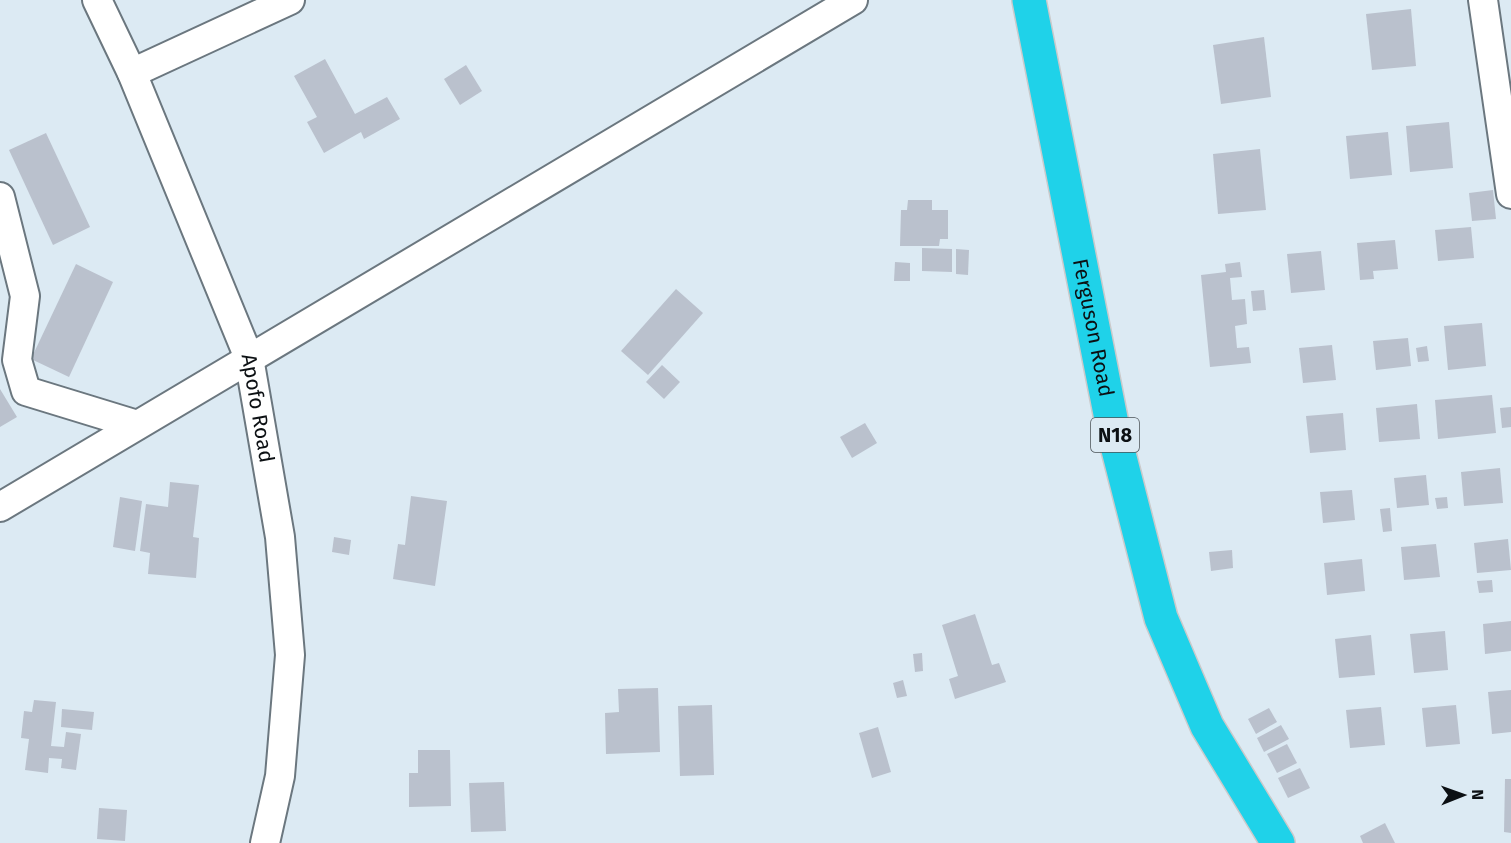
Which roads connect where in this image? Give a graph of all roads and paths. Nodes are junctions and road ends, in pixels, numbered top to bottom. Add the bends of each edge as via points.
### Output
1 (97, 0) edge
2 (290, 0) edge
3 (853, 0) edge
4 (1029, 0) edge
5 (1483, 0) edge
6 (132, 73) junction
7 (1511, 194) edge
8 (0, 197) edge
9 (249, 358) junction
10 (137, 425) junction
11 (0, 507) edge
12 (265, 843) edge
13 (1278, 843) edge

1 - 6 street, Apofo Road
2 - 6 street
3 - 9 street
4 - 13 highway, Ferguson Road / N18 via 1114,434 1161,618 1207,726
5 - 7 street
6 - 9 street, Apofo Road
8 - 10 street via 25,296 17,360 26,391
9 - 10 street
9 - 12 street, Apofo Road via 280,537 290,655 279,776
10 - 11 street

